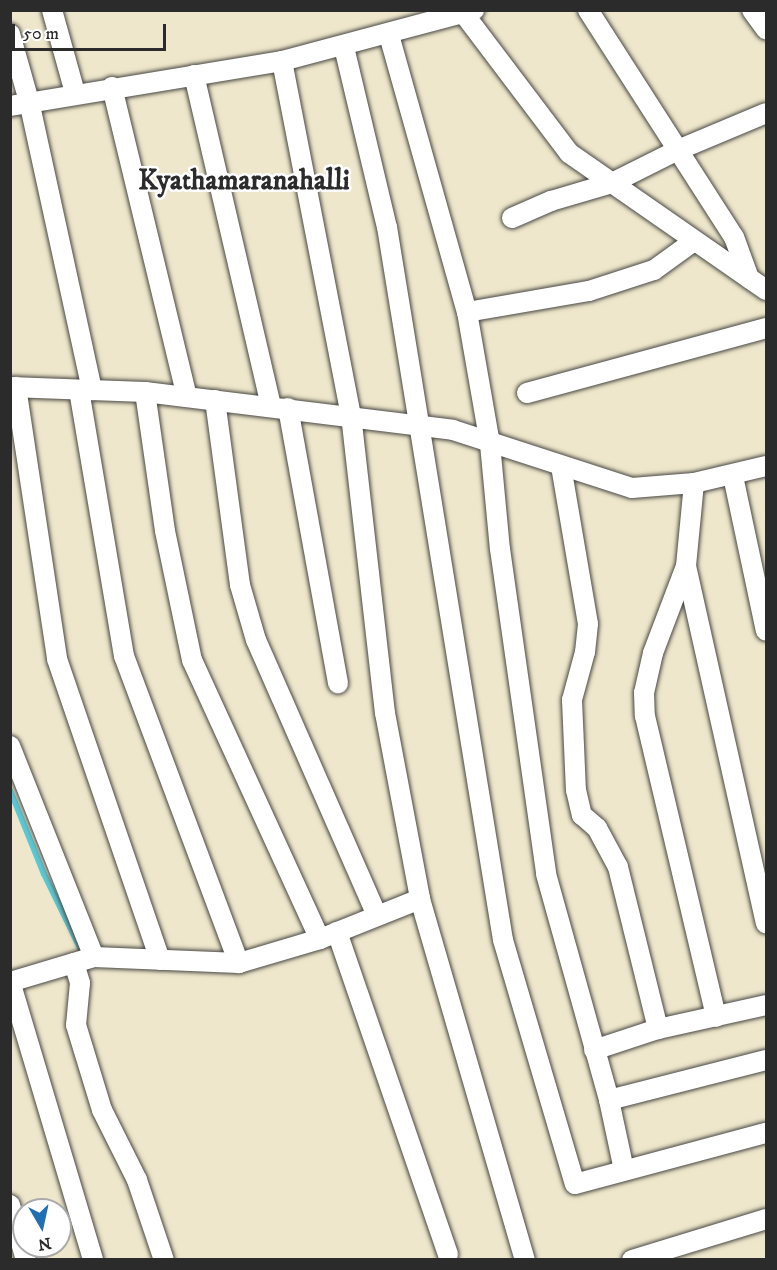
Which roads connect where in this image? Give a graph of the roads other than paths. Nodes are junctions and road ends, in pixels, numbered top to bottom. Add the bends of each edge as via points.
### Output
1 (52, 10) edge
2 (588, 10) edge
3 (752, 10) edge
4 (466, 12) edge
5 (766, 29) edge
6 (10, 34) edge
7 (389, 35) junction
8 (344, 47) junction
9 (282, 61) junction
10 (194, 75) junction
11 (112, 87) junction
12 (75, 93) junction
13 (20, 103) edge
14 (766, 113) edge
15 (678, 150) junction
16 (612, 183) junction
17 (512, 218) dead end
18 (694, 241) junction
19 (749, 278) junction
20 (766, 290) edge
21 (467, 312) junction
22 (766, 328) edge
23 (12, 386) edge
24 (86, 390) junction
25 (145, 392) junction
26 (527, 393) dead end
27 (187, 397) junction
28 (215, 400) junction
29 (279, 407) junction
30 (351, 415) junction
31 (421, 426) junction
32 (490, 444) junction
33 (561, 466) junction
34 (766, 466) edge
35 (733, 476) junction
36 (694, 483) junction
37 (686, 566) junction
38 (766, 631) edge
39 (338, 682) dead end
40 (10, 746) edge
41 (420, 899) junction
42 (377, 915) junction
43 (766, 923) edge
44 (328, 935) junction
45 (94, 957) junction
46 (160, 960) junction
47 (74, 963) junction
48 (238, 963) junction
49 (11, 982) edge
50 (766, 1005) edge
51 (716, 1017) junction
52 (658, 1029) junction
53 (594, 1050) junction
54 (766, 1060) edge
55 (609, 1100) junction
56 (766, 1133) edge
57 (624, 1170) junction
58 (10, 1205) edge
59 (766, 1219) edge
60 (448, 1254) dead end
61 (26, 1260) edge
62 (93, 1260) edge
63 (164, 1260) edge
64 (525, 1260) edge
65 (632, 1260) edge

1 - 12 street
2 - 15 street
3 - 5 street
4 - 7 street
4 - 16 street via 569,153
6 - 13 street
7 - 8 street
7 - 21 street
8 - 9 street
8 - 31 street via 387,227
9 - 10 street
9 - 30 street
10 - 11 street
10 - 29 street
11 - 12 street
11 - 27 street
12 - 13 street
13 - 24 street
14 - 15 street
15 - 16 street
15 - 19 street via 735,237
16 - 17 street via 551,201
16 - 18 street
18 - 19 street
18 - 21 street via 654,270 589,291
19 - 20 street
21 - 32 street
22 - 26 street
23 - 24 street
23 - 46 street via 57,659
24 - 25 street
24 - 48 street via 124,656
25 - 27 street
25 - 44 street via 165,531 192,660
27 - 28 street
28 - 29 street
28 - 42 street via 240,585 256,640
29 - 30 street
29 - 39 street
30 - 31 street
30 - 41 street via 385,713
31 - 32 street via 453,430
31 - 57 street via 502,940 575,1184
32 - 33 street
32 - 53 street via 500,549 546,874
33 - 36 street via 632,488
33 - 52 street via 588,624 572,700 576,790 582,815 597,828 618,867
34 - 35 street
35 - 36 street
35 - 38 street
36 - 37 street
37 - 43 street
37 - 51 street via 653,653 644,693 645,716
40 - 45 street
41 - 42 street
41 - 64 street
42 - 44 street
44 - 48 street
44 - 60 street
45 - 46 street
45 - 47 street
46 - 48 street
47 - 49 street
47 - 63 street via 80,983 76,1025 102,1110 137,1180
49 - 62 street
50 - 51 street
51 - 52 street
52 - 53 street
53 - 55 street
54 - 55 street
55 - 57 street
56 - 57 street
58 - 61 street
59 - 65 street

